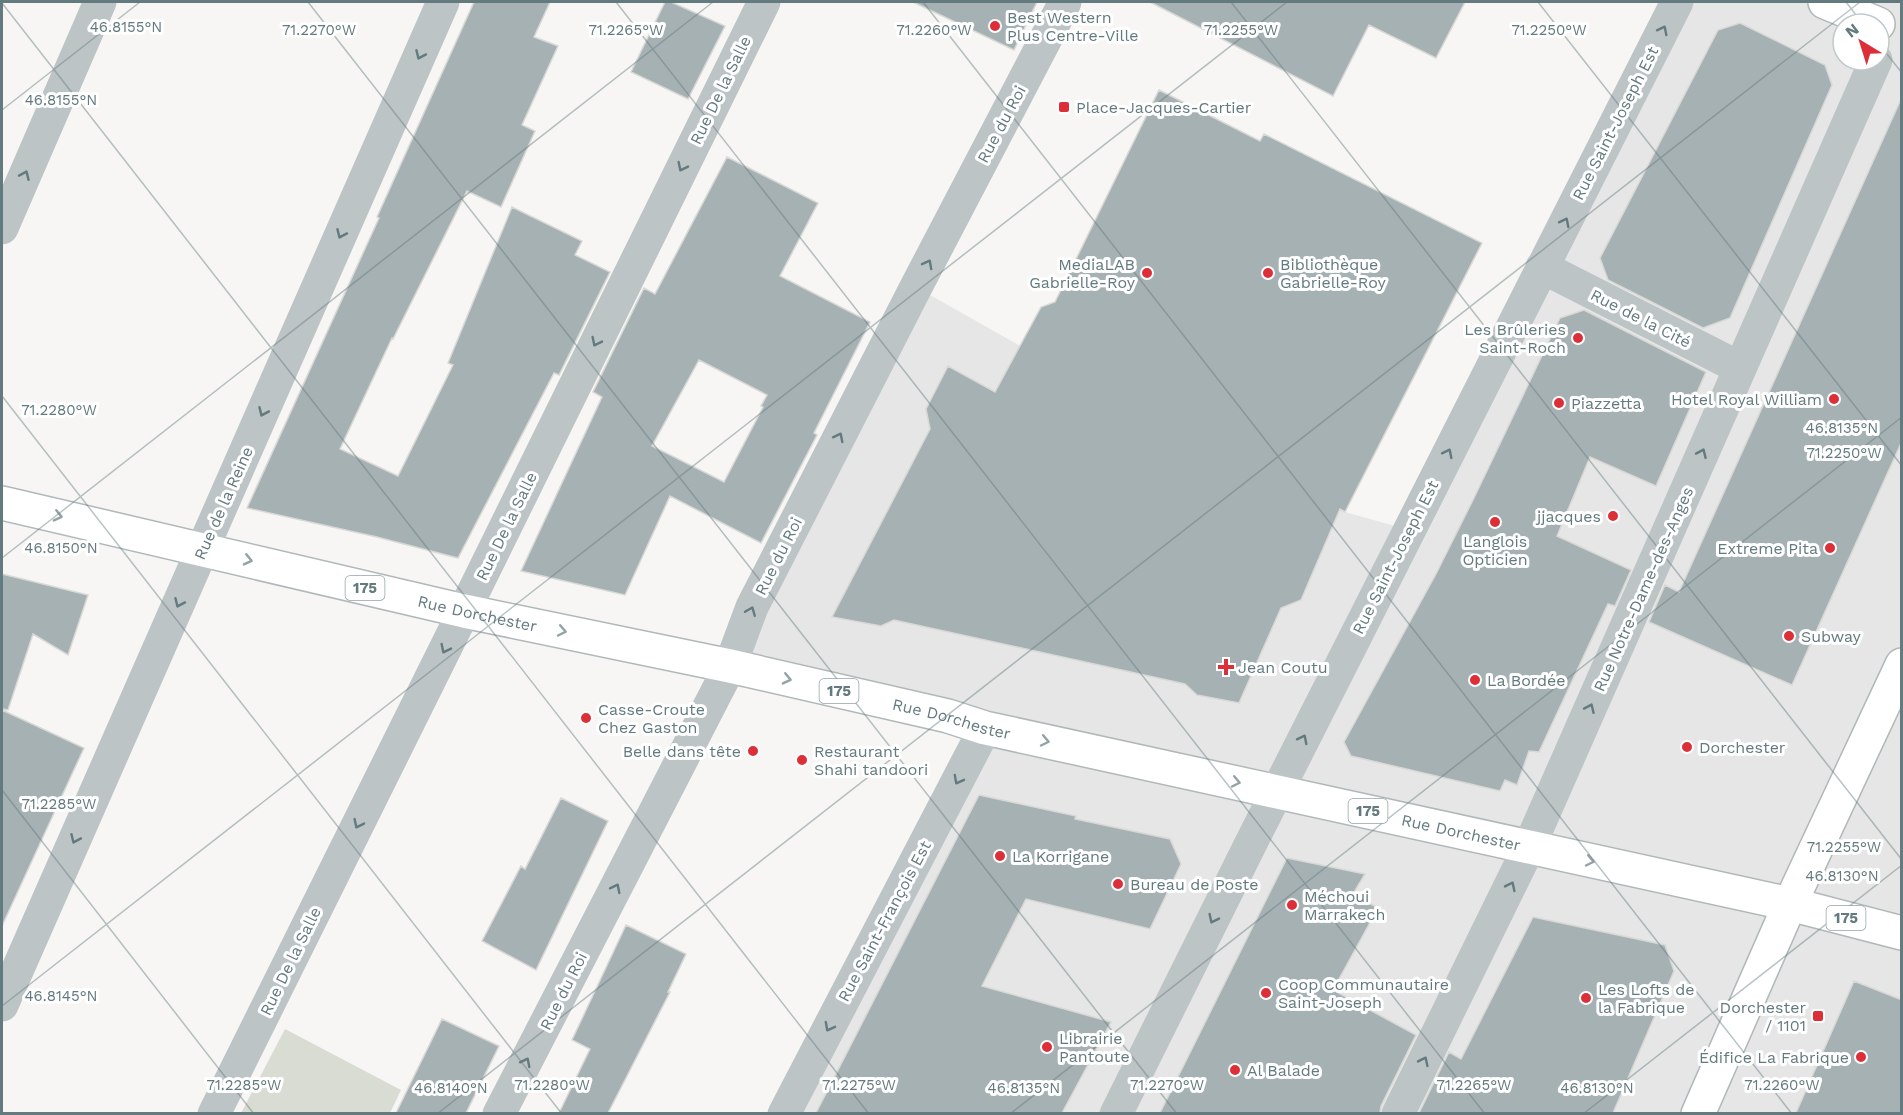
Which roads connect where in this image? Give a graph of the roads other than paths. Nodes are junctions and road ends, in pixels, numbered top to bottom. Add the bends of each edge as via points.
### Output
1 (100, 2) edge
2 (443, 2) edge
3 (764, 2) edge
4 (1065, 2) edge
5 (1677, 2) edge
6 (1825, 2) edge
7 (1845, 12) edge
8 (1871, 72) edge
9 (2, 228) edge
10 (1542, 267) junction
11 (1740, 368) junction
12 (2, 503) edge
13 (202, 549) junction
14 (464, 611) junction
15 (1902, 665) edge
16 (730, 666) junction
17 (985, 728) junction
18 (1277, 791) junction
19 (1529, 848) junction
20 (1790, 904) junction
21 (1902, 933) edge
22 (2, 1005) edge
23 (214, 1113) edge
24 (499, 1113) edge
25 (784, 1113) edge
26 (1116, 1113) edge
27 (1398, 1113) edge
28 (1698, 1113) edge

9 -> 1 street
2 -> 13 street, Rue de la Reine
3 -> 14 street, Rue De la Salle
16 -> 4 street, Rue du Roi via 752,607
10 -> 5 street, Rue Saint-Joseph Est
6 - 7 main road
8 - 11 street, Rue Notre-Dame-des-Anges
10 - 11 street, Rue de la Cité
18 -> 10 street, Rue Saint-Joseph Est
19 -> 11 street, Rue Notre-Dame-des-Anges
12 -> 13 main road, Rue Dorchester / 175
13 -> 14 main road, Rue Dorchester / 175
13 -> 22 street, Rue de la Reine
14 -> 16 main road, Rue Dorchester / 175
14 -> 23 street, Rue De la Salle
15 - 20 main road
16 -> 17 main road, Rue Dorchester / 175
24 -> 16 street, Rue du Roi
17 -> 18 main road, Rue Dorchester / 175
17 -> 25 street, Rue Saint-François Est
18 - 19 main road, Rue Dorchester / 175
18 -> 26 street, Rue Saint-Joseph Est
19 -> 20 main road, Rue Dorchester / 175
27 -> 19 street, Rue Notre-Dame-des-Anges
20 - 21 main road, Rue Dorchester / 175
20 - 28 main road

